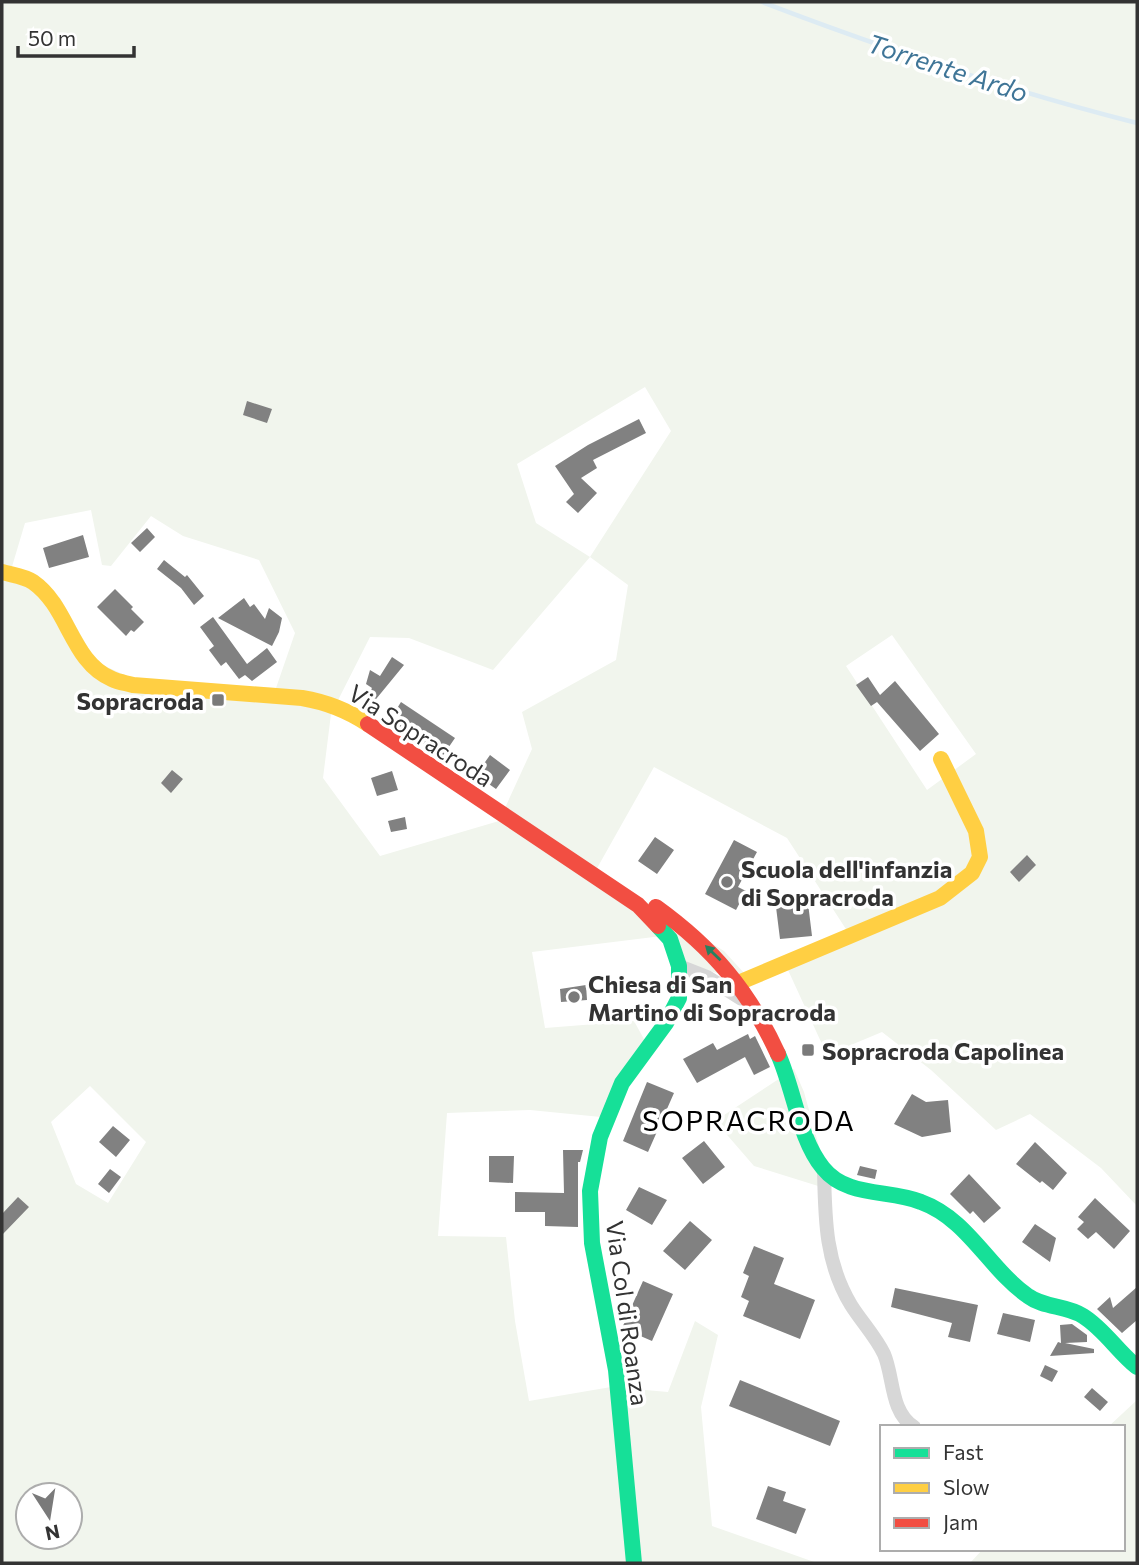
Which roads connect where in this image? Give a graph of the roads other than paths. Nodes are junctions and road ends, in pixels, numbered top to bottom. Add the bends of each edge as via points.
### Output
1 (2, 572) edge
2 (941, 759) dead end
3 (638, 905) junction
4 (679, 966) junction
5 (738, 983) junction
6 (755, 1007) junction
7 (824, 1169) junction
8 (1137, 1367) edge
9 (912, 1425) edge
10 (634, 1563) edge

1 - 3 street, Via Sopracroda via 41,588 90,666 109,680 302,698 341,708
2 - 5 street via 976,831 980,857 972,873 940,898
3 - 4 street, Via Sopracroda via 670,939
5 -> 3 street via 718,957 662,911 652,904
4 - 6 street via 707,976
4 - 10 street, Via Col di Roanza via 679,999 622,1083 594,1160 590,1191 592,1243 616,1370
5 - 6 street
6 - 7 street via 778,1053 811,1149
7 - 8 street via 848,1187 913,1199 940,1211 1030,1297 1086,1317
7 - 9 street via 831,1259 850,1303 884,1356 902,1417

